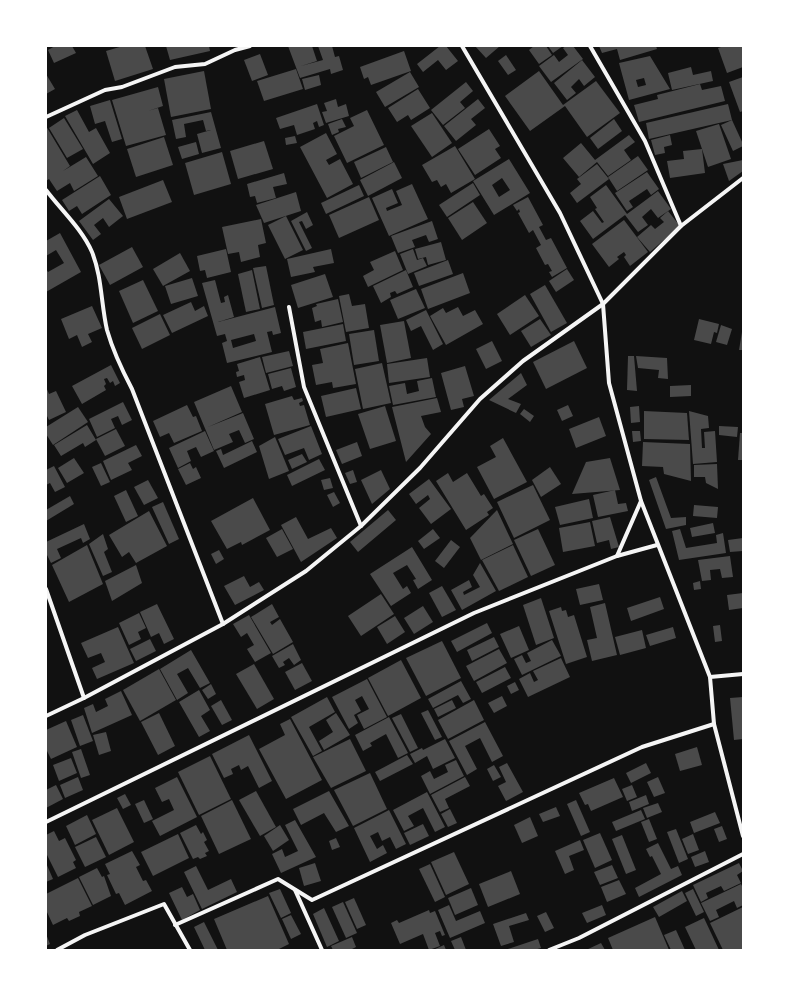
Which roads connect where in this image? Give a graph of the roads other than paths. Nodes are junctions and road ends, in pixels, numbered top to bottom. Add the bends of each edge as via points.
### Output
1 (250, 46) edge
2 (462, 46) edge
3 (590, 46) edge
4 (46, 117) edge
5 (743, 178) edge
6 (46, 190) edge
7 (681, 226) junction
8 (603, 304) junction
9 (289, 308) dead end
10 (641, 501) junction
11 (361, 526) junction
12 (657, 545) junction
13 (617, 556) junction
14 (46, 589) edge
15 (223, 624) junction
16 (743, 674) edge
17 (710, 677) junction
18 (84, 698) junction
19 (46, 716) edge
20 (714, 724) junction
21 (46, 822) edge
22 (743, 836) edge
23 (743, 854) edge
24 (295, 889) junction
25 (175, 925) junction
26 (56, 950) edge
27 (190, 950) edge
28 (322, 950) edge
29 (549, 950) edge

1 - 4 street via 205,64 175,67 122,87 105,90
2 - 8 street via 560,213
3 - 7 street via 645,141
5 - 7 street
6 - 15 street via 86,240 92,252 116,359 132,389
7 - 8 street
8 - 10 street via 609,383
8 - 11 street via 523,361 480,399 420,468
9 - 11 street via 304,387
10 - 12 street
10 - 13 street
11 - 15 street via 306,571
12 - 13 street
12 - 17 street
13 - 21 street via 474,613
14 - 18 street
15 - 18 street
16 - 17 street
17 - 20 street
18 - 19 street
20 - 22 street
20 - 24 street via 642,747 312,900
23 - 29 street via 579,938
24 - 25 street via 278,879
24 - 28 street
25 - 26 street via 164,904
25 - 27 street

